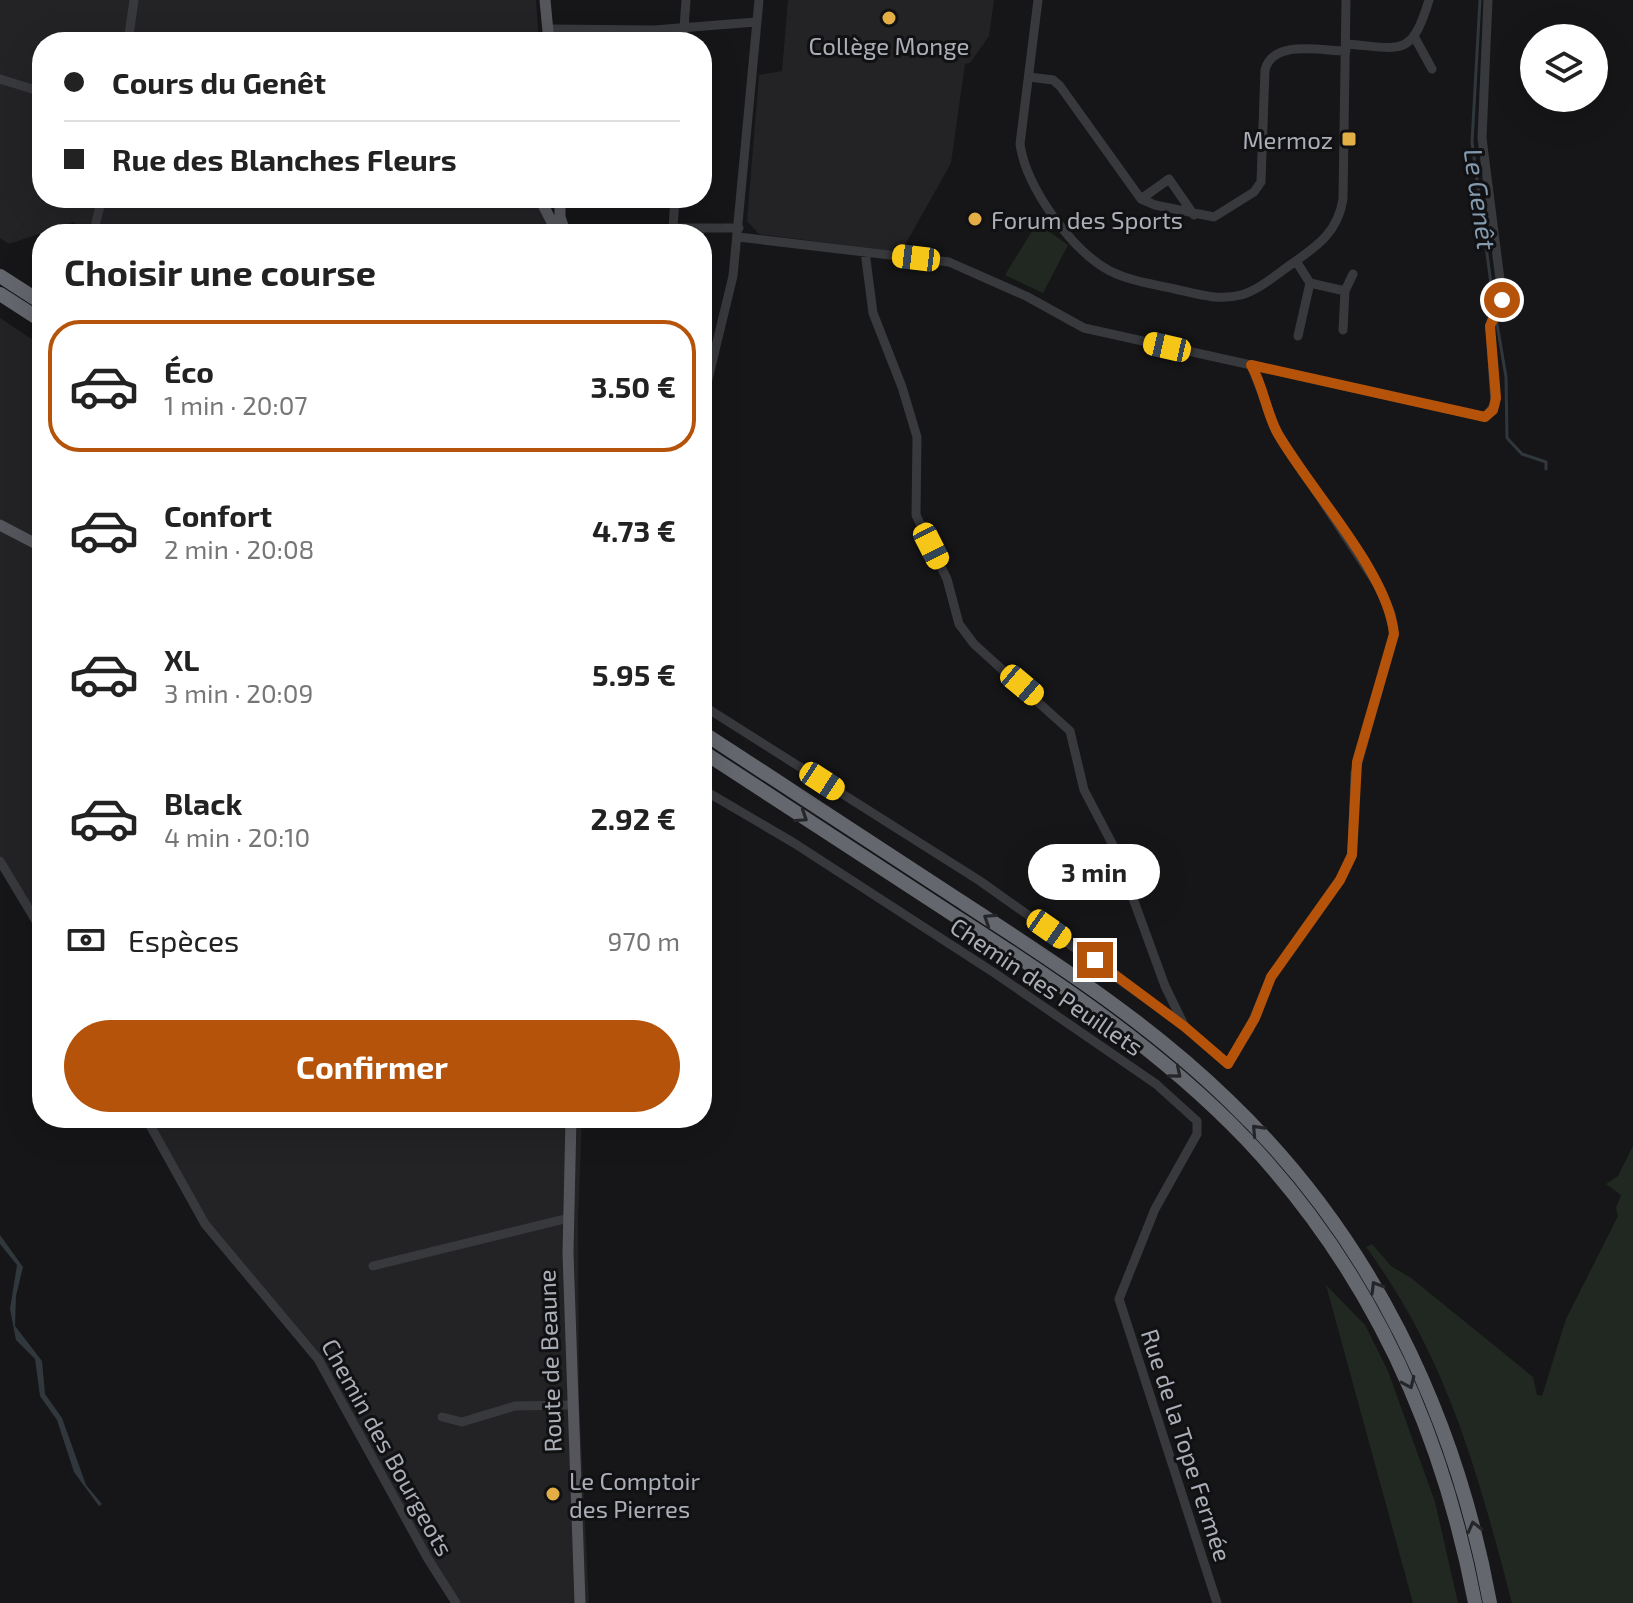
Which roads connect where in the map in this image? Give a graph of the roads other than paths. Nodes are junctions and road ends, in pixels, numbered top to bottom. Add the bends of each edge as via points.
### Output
1 (134, 0) edge
2 (545, 0) edge
3 (686, 0) edge
4 (759, 0) edge
5 (1038, 0) edge
6 (1346, 0) edge
7 (1429, 0) edge
8 (1488, 0) edge
9 (756, 22) junction
10 (684, 28) junction
11 (548, 29) junction
12 (130, 32) edge
13 (548, 32) edge
14 (684, 32) edge
15 (1415, 38) junction
16 (1346, 48) junction
17 (1432, 69) dead end
18 (1029, 77) junction
19 (0, 79) edge
20 (32, 89) edge
21 (1141, 199) junction
22 (1194, 215) junction
23 (712, 231) edge
24 (738, 233) junction
25 (865, 252) junction
26 (1296, 261) junction
27 (1353, 274) dead end
28 (0, 276) edge
29 (1310, 283) junction
30 (1345, 291) junction
31 (0, 294) edge
32 (32, 297) edge
33 (0, 305) edge
34 (32, 315) edge
35 (32, 326) edge
36 (1343, 330) dead end
37 (1298, 336) dead end
38 (712, 364) edge
39 (1251, 365) junction
40 (0, 525) edge
41 (32, 542) edge
42 (712, 711) edge
43 (712, 739) edge
44 (712, 758) edge
45 (712, 795) edge
46 (0, 861) edge
47 (32, 914) edge
48 (1185, 1027) junction
49 (152, 1128) edge
50 (571, 1128) edge
51 (569, 1218) junction
52 (373, 1266) dead end
53 (1119, 1299) joint
54 (572, 1405) junction
55 (442, 1417) dead end
56 (456, 1603) edge
57 (580, 1603) edge
58 (1217, 1603) edge
59 (1475, 1603) edge
60 (1490, 1603) edge

1 - 12 street
2 - 11 main road
3 - 10 street
4 - 9 street
5 - 18 street
6 - 16 street
7 - 15 street
8 - 39 street via 1482,138 1502,295 1490,326 1496,398 1489,415 1465,415
9 - 10 street
9 - 24 street
10 - 11 street
10 - 14 street
11 - 13 main road
15 - 16 street via 1402,47
15 - 17 street
16 - 22 street via 1283,50 1274,55 1265,70 1261,182 1221,215
16 - 26 street via 1341,213 1327,237
18 - 21 street via 1060,86
18 - 26 street via 1021,131 1024,165 1081,256 1128,278 1221,298 1249,292
19 - 20 street
21 - 22 street
21 - 22 street via 1169,179
23 - 24 street
24 - 25 street
24 - 38 street
25 - 39 street via 949,262 1053,307 1084,328
25 - 48 street via 873,313 917,437 916,515 947,579 959,624 1070,731 1084,790 1115,849 1155,963
26 - 29 street
27 - 30 street
28 - 32 highway
29 - 30 street
29 - 37 street
30 - 36 street
31 - 34 highway
33 - 35 highway
39 - 48 street via 1277,432 1381,590 1394,634 1357,762 1352,855 1340,880 1271,977 1228,1064
40 - 41 main road
42 - 48 street via 980,881
60 -> 43 highway via 1462,1482 1418,1365 1349,1244 1281,1155 1209,1082 1100,995
44 -> 59 highway via 1091,1007 1182,1078 1261,1156 1341,1259 1397,1356 1447,1486
45 - 53 street, Chemin des Peuillets via 996,974 1156,1084 1195,1118 1198,1130 1155,1209
46 - 47 street
49 - 56 street, Chemin des Bourgeots via 205,1224 318,1359
50 - 51 main road, Route de Beaune
51 - 52 street
51 - 54 main road, Route de Beaune
53 - 58 street, Rue de la Tope Fermée
54 - 55 street via 515,1406 462,1422
54 - 57 main road, Route de Beaune

